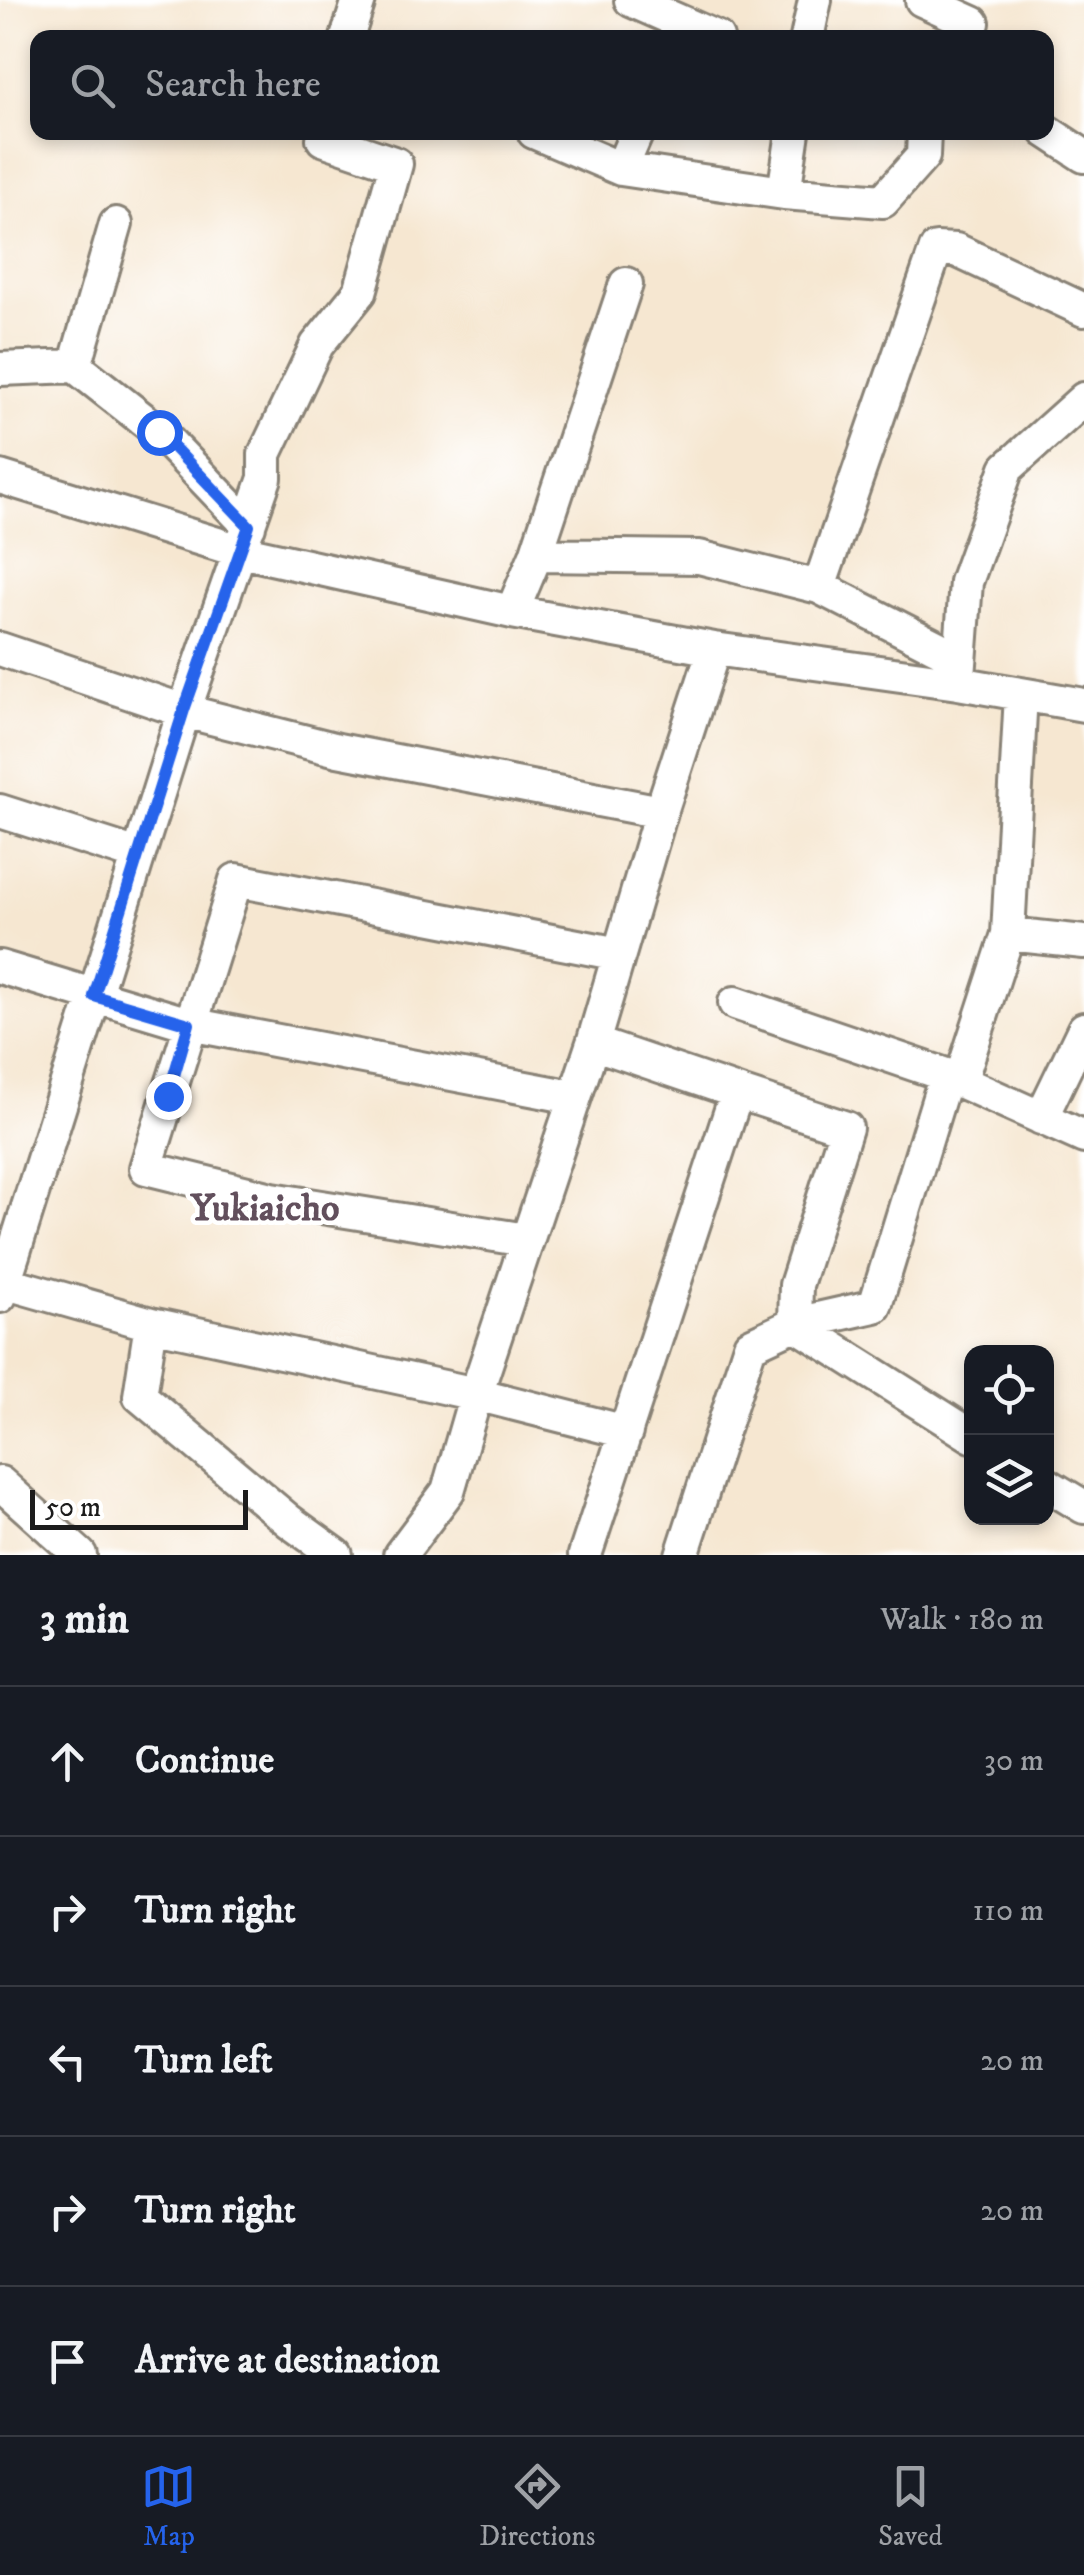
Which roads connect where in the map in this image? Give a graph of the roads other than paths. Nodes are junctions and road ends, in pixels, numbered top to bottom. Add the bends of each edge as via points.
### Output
1 (359, 0) edge
2 (631, 0) edge
3 (814, 0) edge
4 (922, 0) edge
5 (973, 24) dead end
6 (350, 30) edge
7 (689, 30) edge
8 (808, 30) edge
9 (1054, 136) edge
10 (328, 140) edge
11 (553, 140) edge
12 (634, 140) edge
13 (792, 140) edge
14 (924, 140) edge
15 (1084, 156) edge
16 (620, 169) junction
17 (784, 193) junction
18 (116, 224) dead end
19 (626, 284) dead end
20 (1084, 310) edge
21 (75, 366) junction
22 (0, 369) edge
23 (1084, 398) edge
24 (0, 477) edge
25 (244, 538) junction
26 (536, 555) junction
27 (819, 587) junction
28 (512, 612) junction
29 (0, 649) edge
30 (714, 650) junction
31 (959, 671) junction
32 (1021, 694) junction
33 (1084, 705) edge
34 (184, 710) junction
35 (0, 811) edge
36 (661, 812) junction
37 (138, 856) junction
38 (1008, 934) junction
39 (1084, 942) edge
40 (619, 954) junction
41 (0, 966) edge
42 (94, 996) junction
43 (735, 1003) dead end
44 (189, 1024) junction
45 (1084, 1030) edge
46 (593, 1043) junction
47 (953, 1078) junction
48 (738, 1092) junction
49 (573, 1097) junction
50 (1041, 1118) junction
51 (1084, 1137) edge
52 (526, 1240) junction
53 (1, 1287) edge
54 (152, 1324) junction
55 (795, 1324) junction
56 (476, 1394) junction
57 (626, 1432) junction
58 (970, 1435) edge
59 (0, 1483) edge
60 (1054, 1489) edge
61 (1084, 1508) edge
62 (80, 1555) edge
63 (336, 1555) edge
64 (400, 1555) edge
65 (585, 1555) edge
66 (682, 1555) edge

1 - 6 street
2 - 7 street
3 - 8 street
4 - 5 street
9 - 15 street
10 - 25 street via 396,164 360,292 318,345 265,454 265,478
11 - 16 street
12 - 16 street
13 - 17 street
14 - 17 street via 923,156 883,201
16 - 17 street
18 - 21 street
19 - 26 street
20 - 27 street via 956,250 936,249
21 - 22 street
21 - 25 street via 159,432
23 - 31 street via 1007,468 966,582
24 - 25 street
25 - 28 street
25 - 34 street
26 - 27 street via 699,558
26 - 28 street
27 - 31 street
28 - 30 street
29 - 34 street
30 - 31 street
30 - 36 street
31 - 32 street
32 - 33 street
32 - 38 street
34 - 36 street via 338,750
34 - 37 street
35 - 37 street
36 - 40 street
37 - 42 street
38 - 39 street
38 - 47 street
40 - 44 street via 236,880
40 - 46 street
41 - 42 street
42 - 44 street
42 - 53 street
43 - 47 street
44 - 49 street
44 - 52 street via 146,1168 272,1199
45 - 50 street
46 - 48 street
46 - 49 street
47 - 50 street
47 - 55 street via 875,1306
48 - 55 street via 846,1128 796,1284
48 - 57 street
49 - 52 street
50 - 51 street
52 - 56 street
53 - 54 street
54 - 56 street
54 - 63 street via 140,1396
55 - 58 street
55 - 66 street via 750,1345
56 - 57 street
56 - 64 street via 448,1491
57 - 65 street
59 - 62 street
60 - 61 street

